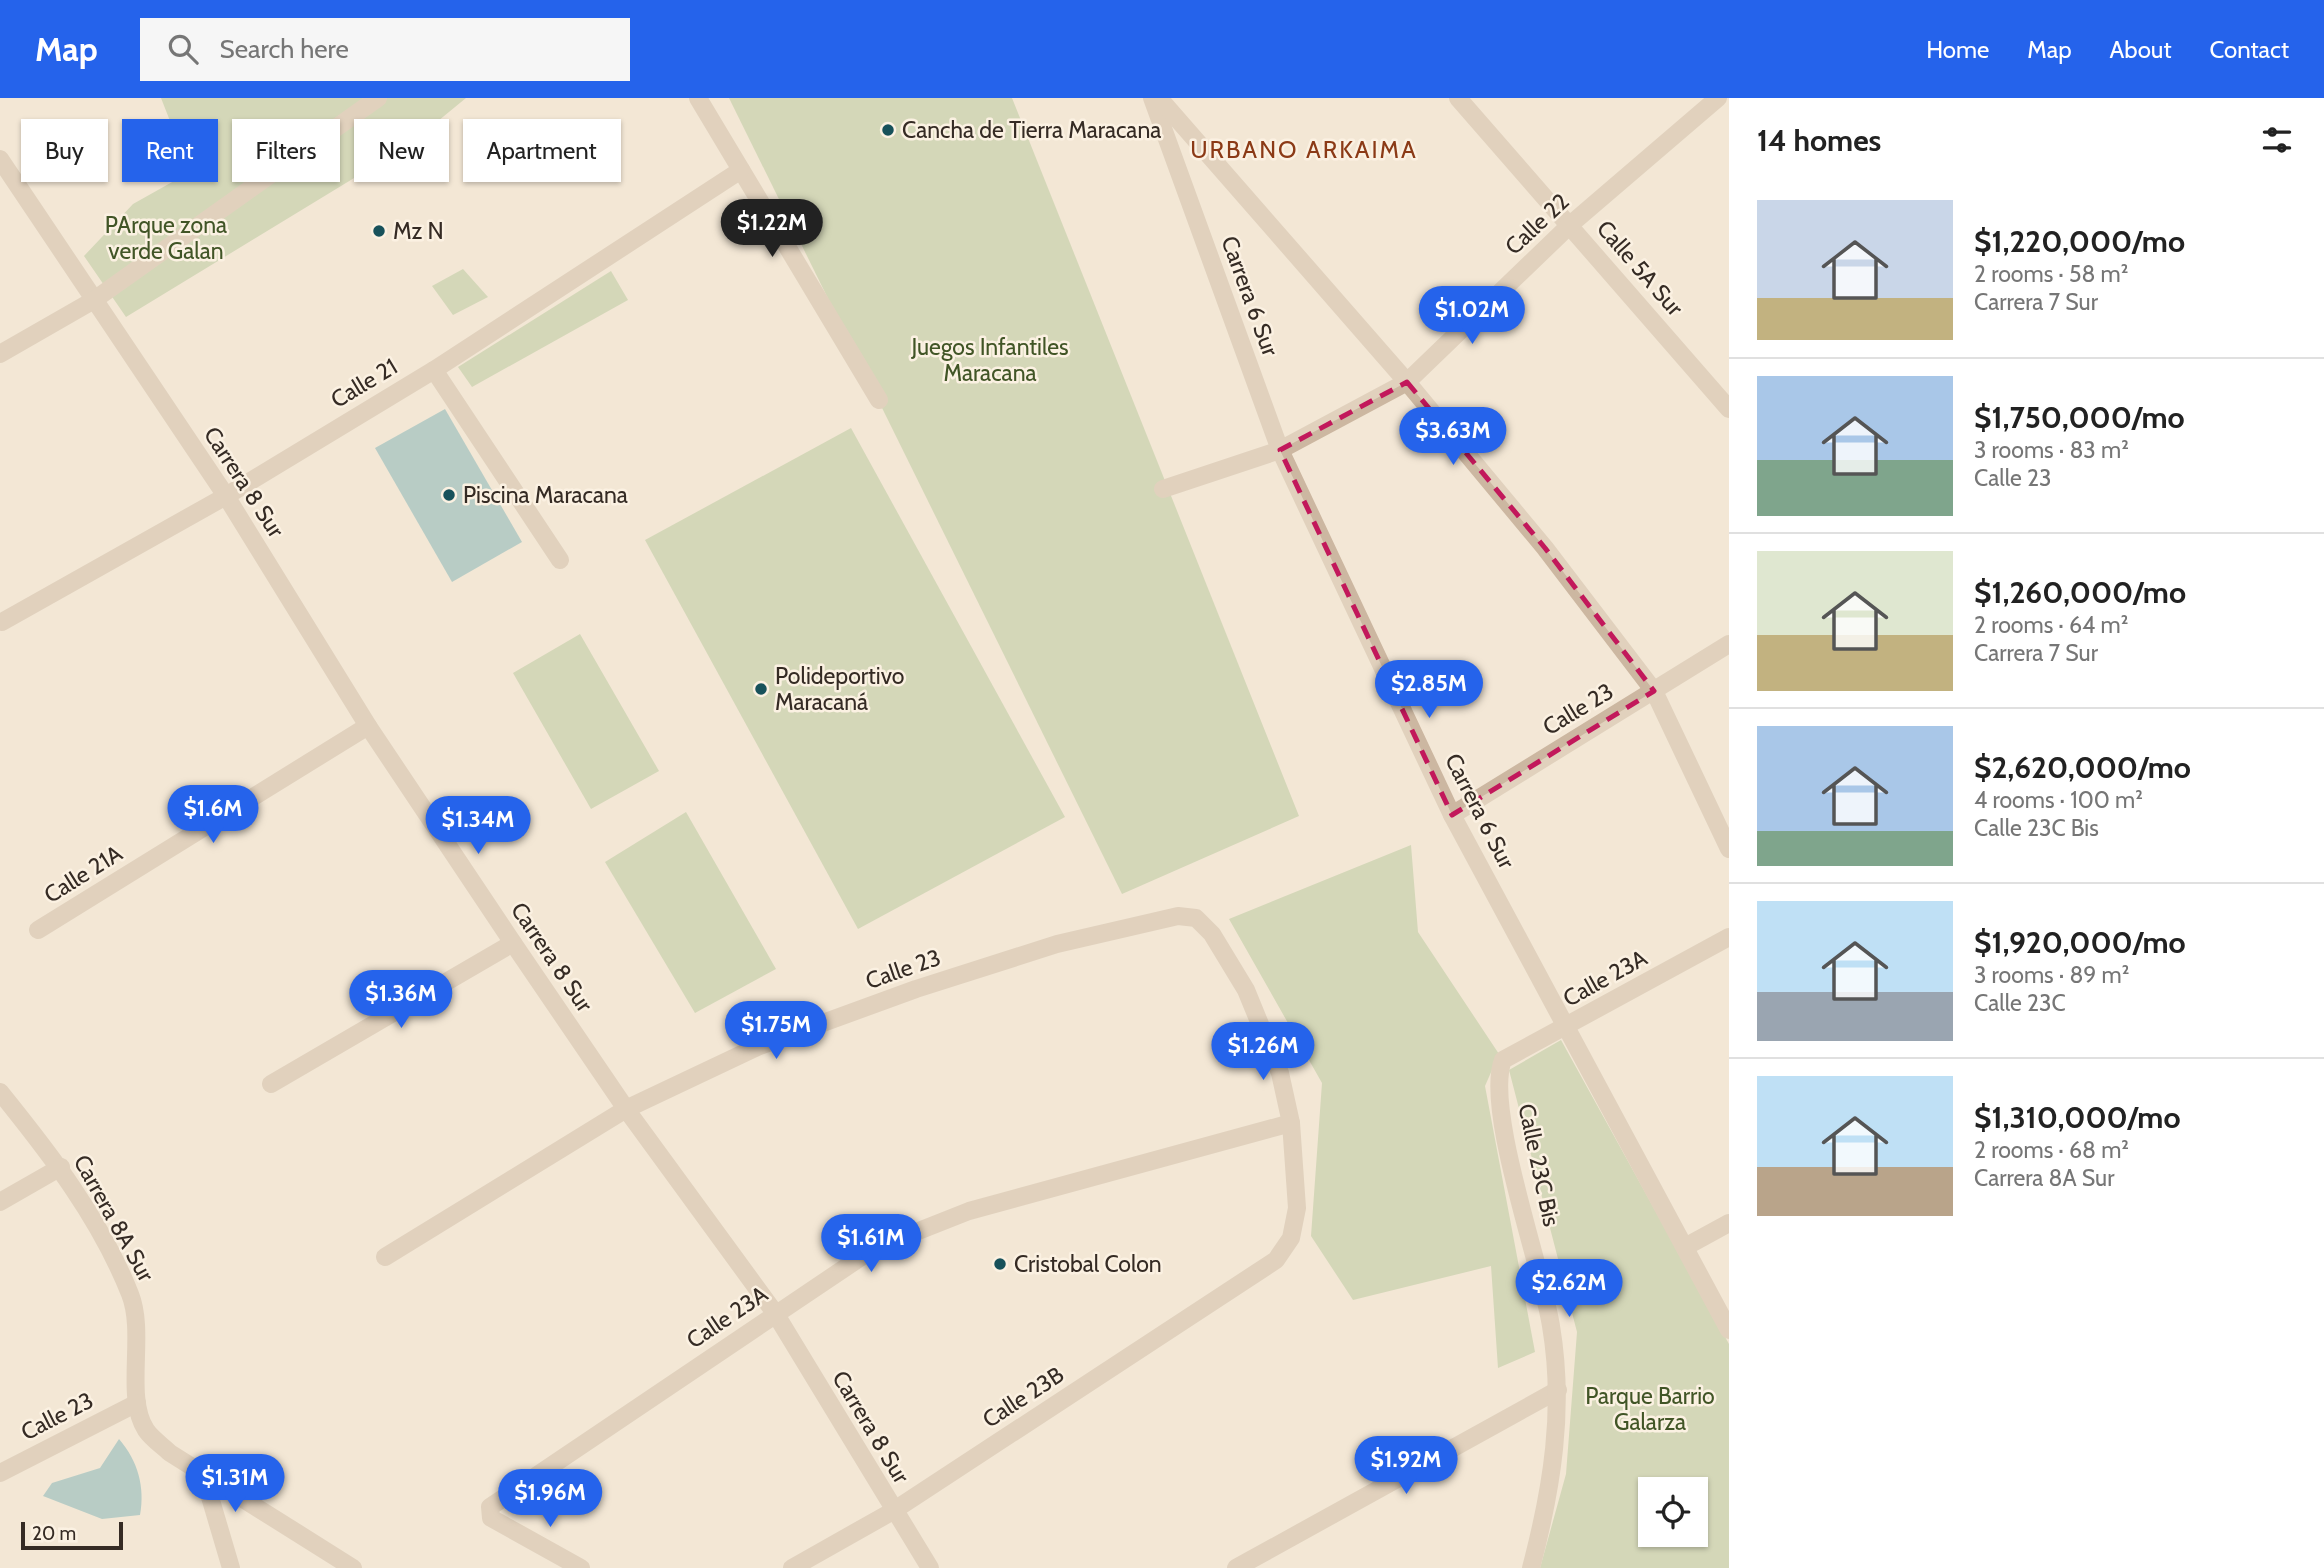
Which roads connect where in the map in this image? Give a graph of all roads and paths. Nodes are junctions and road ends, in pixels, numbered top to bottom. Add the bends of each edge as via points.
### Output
1 (378, 98) edge
2 (698, 98) edge
3 (1152, 98) edge
4 (1159, 98) edge
5 (1458, 98) edge
6 (1718, 98) edge
7 (0, 159) edge
8 (741, 170) junction
9 (1570, 224) junction
10 (94, 300) junction
11 (0, 354) edge
12 (434, 370) junction
13 (1407, 382) junction
14 (879, 400) dead end
15 (1729, 409) edge
16 (1280, 450) junction
17 (1163, 489) dead end
18 (226, 496) junction
19 (560, 560) dead end
20 (2, 622) dead end
21 (1729, 644) edge
22 (1654, 691) junction
23 (368, 726) junction
24 (1452, 815) junction
25 (1729, 849) edge
26 (38, 930) dead end
27 (1729, 937) edge
28 (513, 943) junction
29 (1567, 1026) junction
30 (1503, 1060) joint
31 (271, 1084) dead end
32 (0, 1092) edge
33 (626, 1109) junction
34 (1291, 1123) junction
35 (61, 1167) junction
36 (0, 1202) edge
37 (1729, 1223) edge
38 (1685, 1247) junction
39 (385, 1257) dead end
40 (775, 1313) junction
41 (1729, 1331) edge
42 (1558, 1390) junction
43 (137, 1403) junction
44 (202, 1471) junction
45 (0, 1473) edge
46 (893, 1511) junction
47 (231, 1568) edge
48 (354, 1568) edge
49 (581, 1568) edge
50 (792, 1568) edge
51 (930, 1568) edge
52 (1236, 1568) edge
53 (1531, 1568) edge

1 - 10 street
2 - 8 street
3 - 16 street, Carrera 6 Sur
4 - 13 street, Carrera 6 Sur
5 - 9 street, Calle 5A Sur
6 - 9 street, Calle 22
7 - 10 street, Carrera 8 Sur
8 - 12 street, Calle 21
8 - 14 street
9 - 13 street, Calle 22
9 - 15 street, Calle 5A Sur
10 - 11 street
10 - 18 street, Carrera 8 Sur
12 - 18 street, Calle 21
12 - 19 street
13 - 16 street, Calle 22
13 - 22 street, Carrera 6 Sur via 1545,548
16 - 17 street, Calle 22
16 - 24 street, Carrera 6 Sur
18 - 20 street, Calle 21
18 - 23 street, Carrera 8 Sur
21 - 22 street, Calle 23
22 - 24 street, Calle 23
22 - 25 street, Carrera 6 Sur
23 - 26 street, Calle 21A
23 - 28 street, Carrera 8 Sur
24 - 29 street, Carrera 6 Sur
27 - 29 street, Calle 23A
28 - 31 street
28 - 33 street, Carrera 8 Sur
29 - 30 street, Calle 23A
29 - 38 street, Carrera 6 Sur
30 - 42 street, Calle 23C Bis via 1498,1087 1506,1137 1551,1324
32 - 35 street, Carrera 8A Sur
33 - 34 street, Calle 23 via 757,1048 916,989 1070,940 1178,916 1196,918 1212,934 1246,990 1280,1073
33 - 39 street, Calle 23
33 - 40 street, Carrera 8 Sur
34 - 40 street, Calle 23A via 920,1228 873,1250
34 - 46 street, Calle 23B via 1297,1208 1291,1238 1276,1259
35 - 36 street
35 - 43 street, Carrera 8A Sur via 131,1296 138,1343
37 - 38 street
38 - 41 street, Carrera 6 Sur
40 - 46 street, Carrera 8 Sur
40 - 49 street, Calle 23A via 490,1507 491,1518
42 - 52 street
42 - 53 street, Calle 23C Bis via 1546,1510
43 - 44 street, Carrera 8A Sur via 146,1430 170,1453
43 - 45 street, Calle 23
44 - 47 street
44 - 48 street, Carrera 8A Sur
46 - 50 street, Calle 23B
46 - 51 street, Carrera 8 Sur

